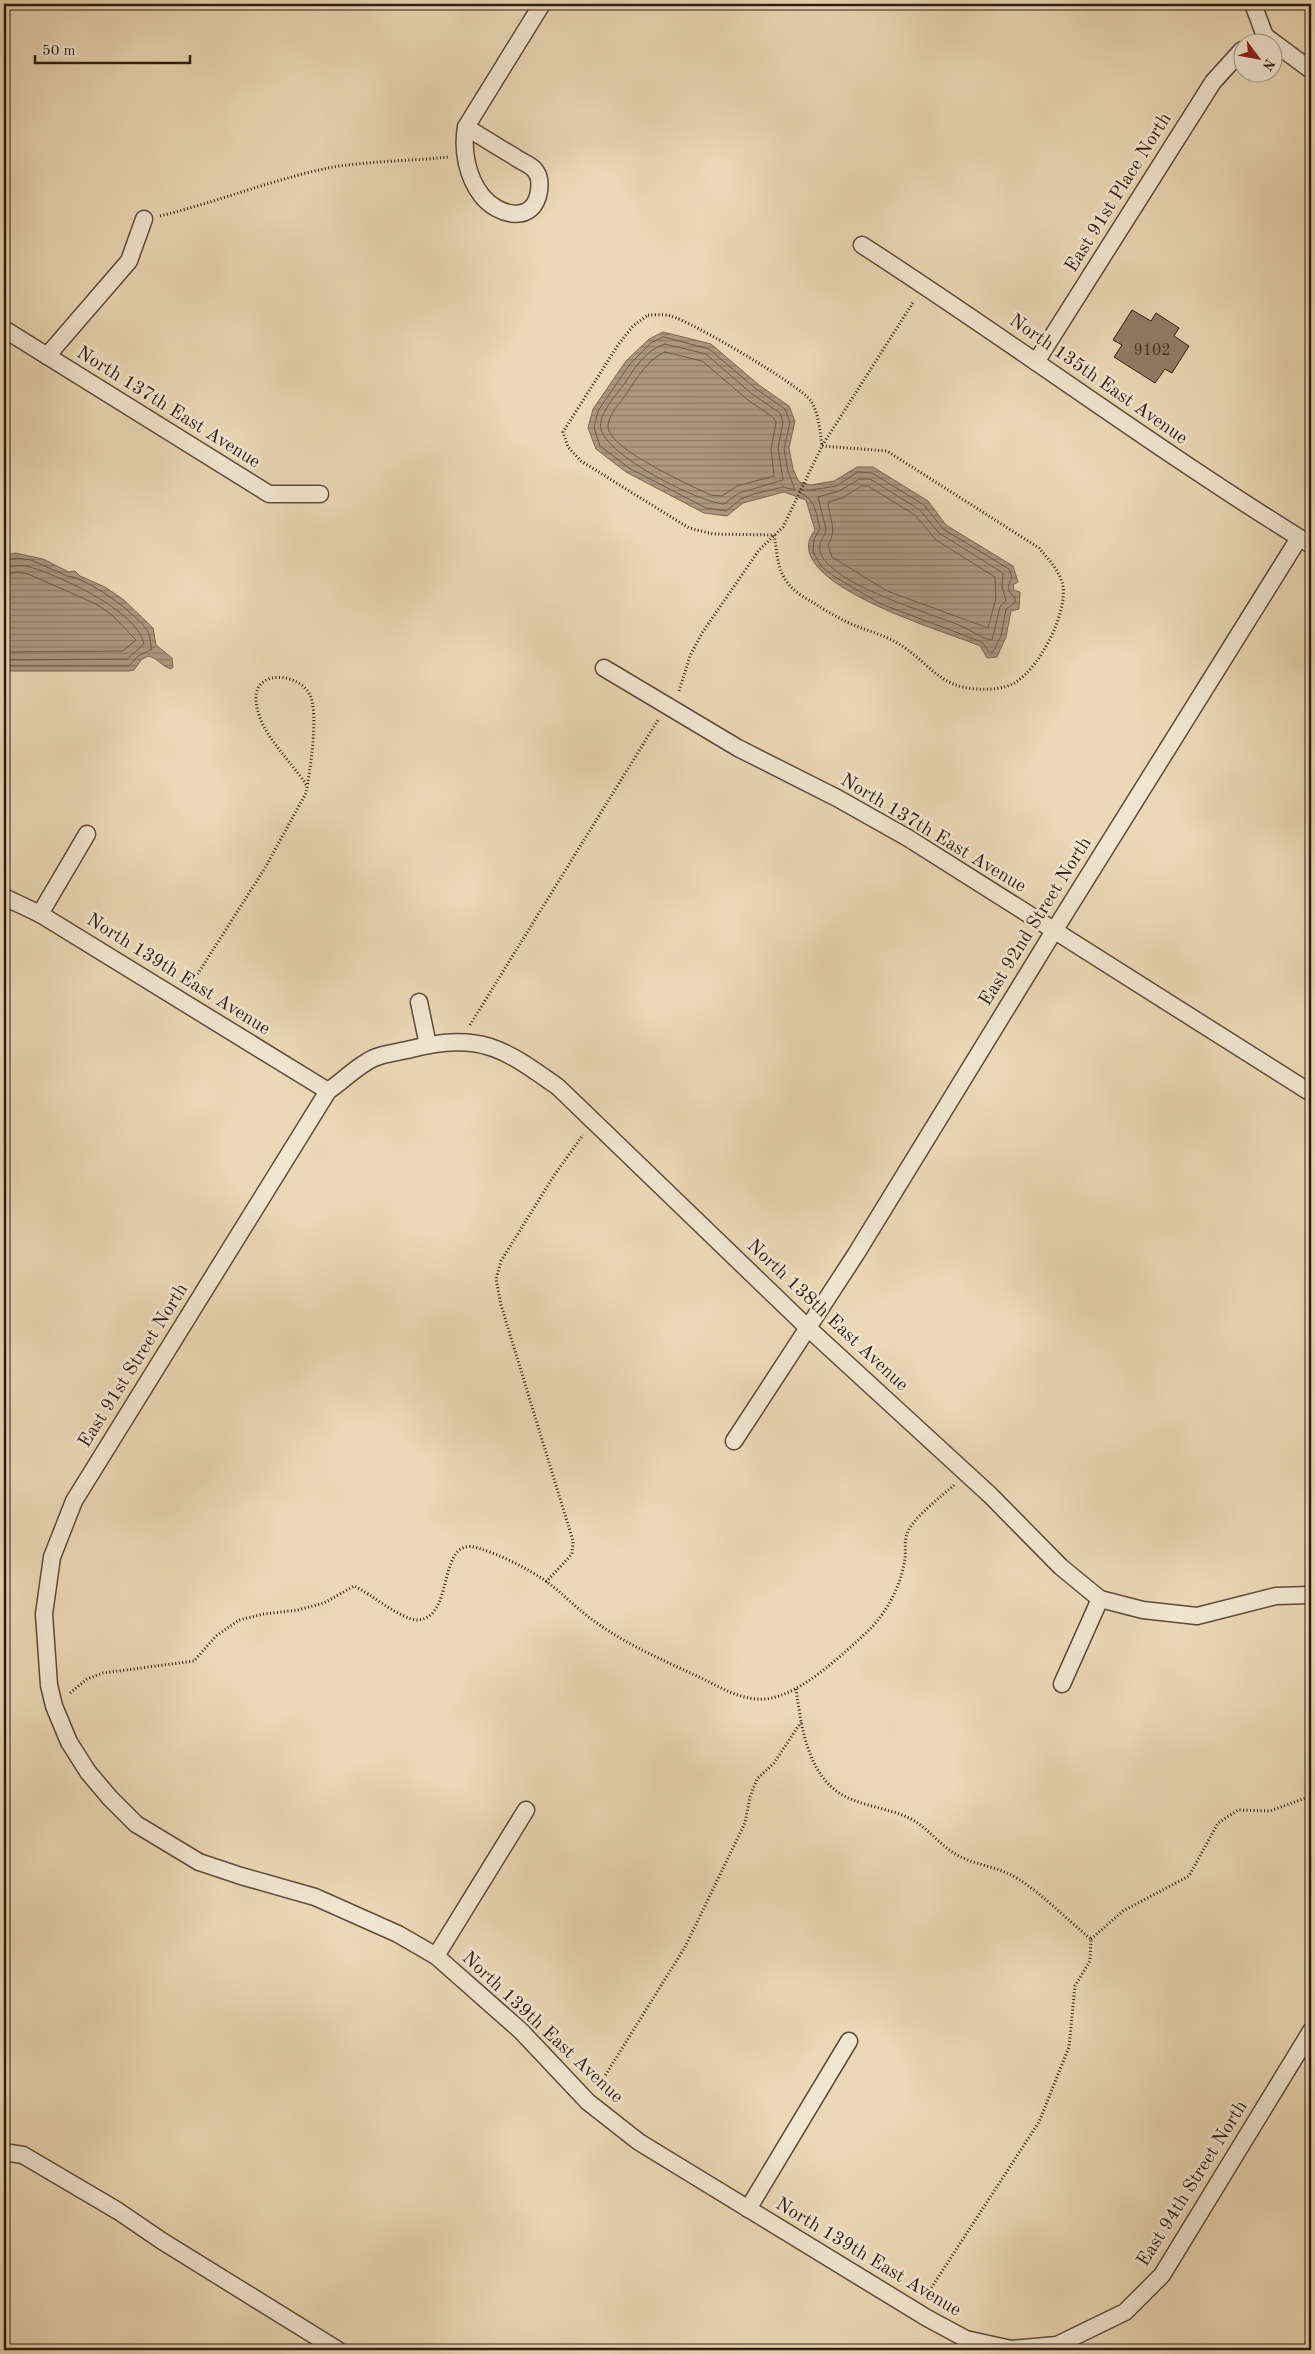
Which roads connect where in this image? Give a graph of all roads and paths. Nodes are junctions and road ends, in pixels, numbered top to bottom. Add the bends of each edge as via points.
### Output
1 (542, 4) edge
2 (1253, 4) edge
3 (1258, 32) edge
4 (1282, 53) edge
5 (1232, 61) edge
6 (1311, 70) edge
7 (466, 127) junction
8 (465, 156) junction
9 (144, 220) joint
10 (862, 246) dead end
11 (924, 285) junction
12 (4, 329) edge
13 (46, 356) junction
14 (1036, 362) junction
15 (822, 446) junction
16 (320, 494) dead end
17 (774, 535) junction
18 (1305, 542) edge
19 (604, 668) dead end
20 (670, 708) junction
21 (307, 786) junction
22 (87, 834) dead end
23 (4, 897) edge
24 (40, 914) junction
25 (1054, 930) junction
26 (181, 1001) junction
27 (419, 1002) dead end
28 (460, 1041) junction
29 (428, 1045) junction
30 (328, 1091) junction
31 (1311, 1092) edge
32 (594, 1120) junction
33 (808, 1328) junction
34 (734, 1441) dead end
35 (966, 1473) junction
36 (546, 1582) junction
37 (1311, 1595) edge
38 (1100, 1599) junction
39 (1062, 1684) dead end
40 (49, 1686) joint
41 (796, 1689) junction
42 (54, 1706) junction
43 (801, 1722) junction
44 (1311, 1796) edge
45 (526, 1810) dead end
46 (1091, 1940) junction
47 (436, 1956) junction
48 (1311, 2031) edge
49 (849, 2042) dead end
50 (588, 2102) junction
51 (4, 2152) edge
52 (748, 2209) junction
53 (916, 2311) junction
54 (1058, 2345) joint
55 (338, 2350) edge

1 - 7 street
2 - 3 street
4 - 6 street
5 - 14 street, East 91st Place North via 1213,82
7 - 8 street
7 - 8 street via 534,169 540,180 538,196 532,207 523,213 510,214 494,208 481,194
8 - 9 path via 331,168 282,179
9 - 13 street via 129,261
10 - 11 street, North 135th East Avenue
11 - 14 street, North 135th East Avenue
11 - 15 path
12 - 13 street, North 137th East Avenue
13 - 16 street, North 137th East Avenue via 268,494
14 - 18 street, North 135th East Avenue via 1142,437
15 - 17 path via 783,527
15 - 17 path via 818,419 811,401 792,385 694,325 670,315 648,315 633,326 563,432 568,447 581,461 689,528 713,534
15 - 17 path via 887,450 1039,548 1055,568 1063,586 1060,614 1052,636 1017,682 1001,688 976,690 954,686 888,637 844,621 801,595 787,583 779,566
17 - 20 path via 759,550 702,634
18 - 25 street, East 92nd Street North
19 - 20 street, North 137th East Avenue
20 - 25 street, North 137th East Avenue via 738,748 908,838
20 - 28 path via 658,720
21 - 21 path via 314,706 299,682 291,678 273,678 264,682 257,692 262,721
21 - 26 path via 303,800 272,855
22 - 24 street
23 - 24 street, North 139th East Avenue
24 - 26 street, North 139th East Avenue
25 - 31 street, North 137th East Avenue
25 - 33 street, East 92nd Street North
26 - 30 street, North 139th East Avenue
27 - 29 street
28 - 29 street, North 138th East Avenue
28 - 32 street, North 138th East Avenue via 477,1042 518,1059 558,1087
29 - 30 street, North 138th East Avenue via 374,1058
30 - 40 street, East 91st Street North via 74,1501 52,1557 44,1614
32 - 33 street, North 138th East Avenue
32 - 36 path via 555,1174 502,1261 496,1279 501,1305 572,1537 572,1554
33 - 34 street, East 92nd Street North
33 - 35 street, North 138th East Avenue
35 - 38 street, North 138th East Avenue via 1060,1568
35 - 41 path via 915,1521 907,1534 898,1584 884,1612 870,1628
36 - 41 path via 590,1618 623,1639 731,1693 748,1699 766,1699
36 - 42 path via 496,1556 467,1546 459,1550 450,1562 436,1610 428,1617 416,1620 402,1615 354,1586 324,1602 298,1610 239,1620 216,1636 194,1661 103,1673 87,1680
37 - 38 street, North 138th East Avenue via 1276,1596 1197,1616 1143,1610
38 - 39 street
40 - 42 street, North 139th East Avenue
41 - 43 path
42 - 47 street, North 139th East Avenue via 69,1742 94,1778 136,1824 165,1843 199,1862 294,1889 359,1915
43 - 46 path via 808,1748 820,1773 835,1790 908,1817 924,1826 956,1854 1008,1873
43 - 50 path via 774,1763 757,1779 745,1823 685,1947
44 - 46 path via 1270,1810 1238,1810 1218,1823 1189,1876 1123,1911
45 - 47 street
46 - 53 path via 1090,1961 1075,1986 1069,2046 1039,2122
47 - 50 street, North 139th East Avenue via 521,2031
48 - 54 street, East 94th Street North via 1162,2275 1126,2312
49 - 52 street
50 - 52 street, North 139th East Avenue via 655,2153
51 - 55 street via 24,2155
52 - 53 street, North 139th East Avenue
53 - 54 street, North 139th East Avenue via 966,2339 1011,2349

